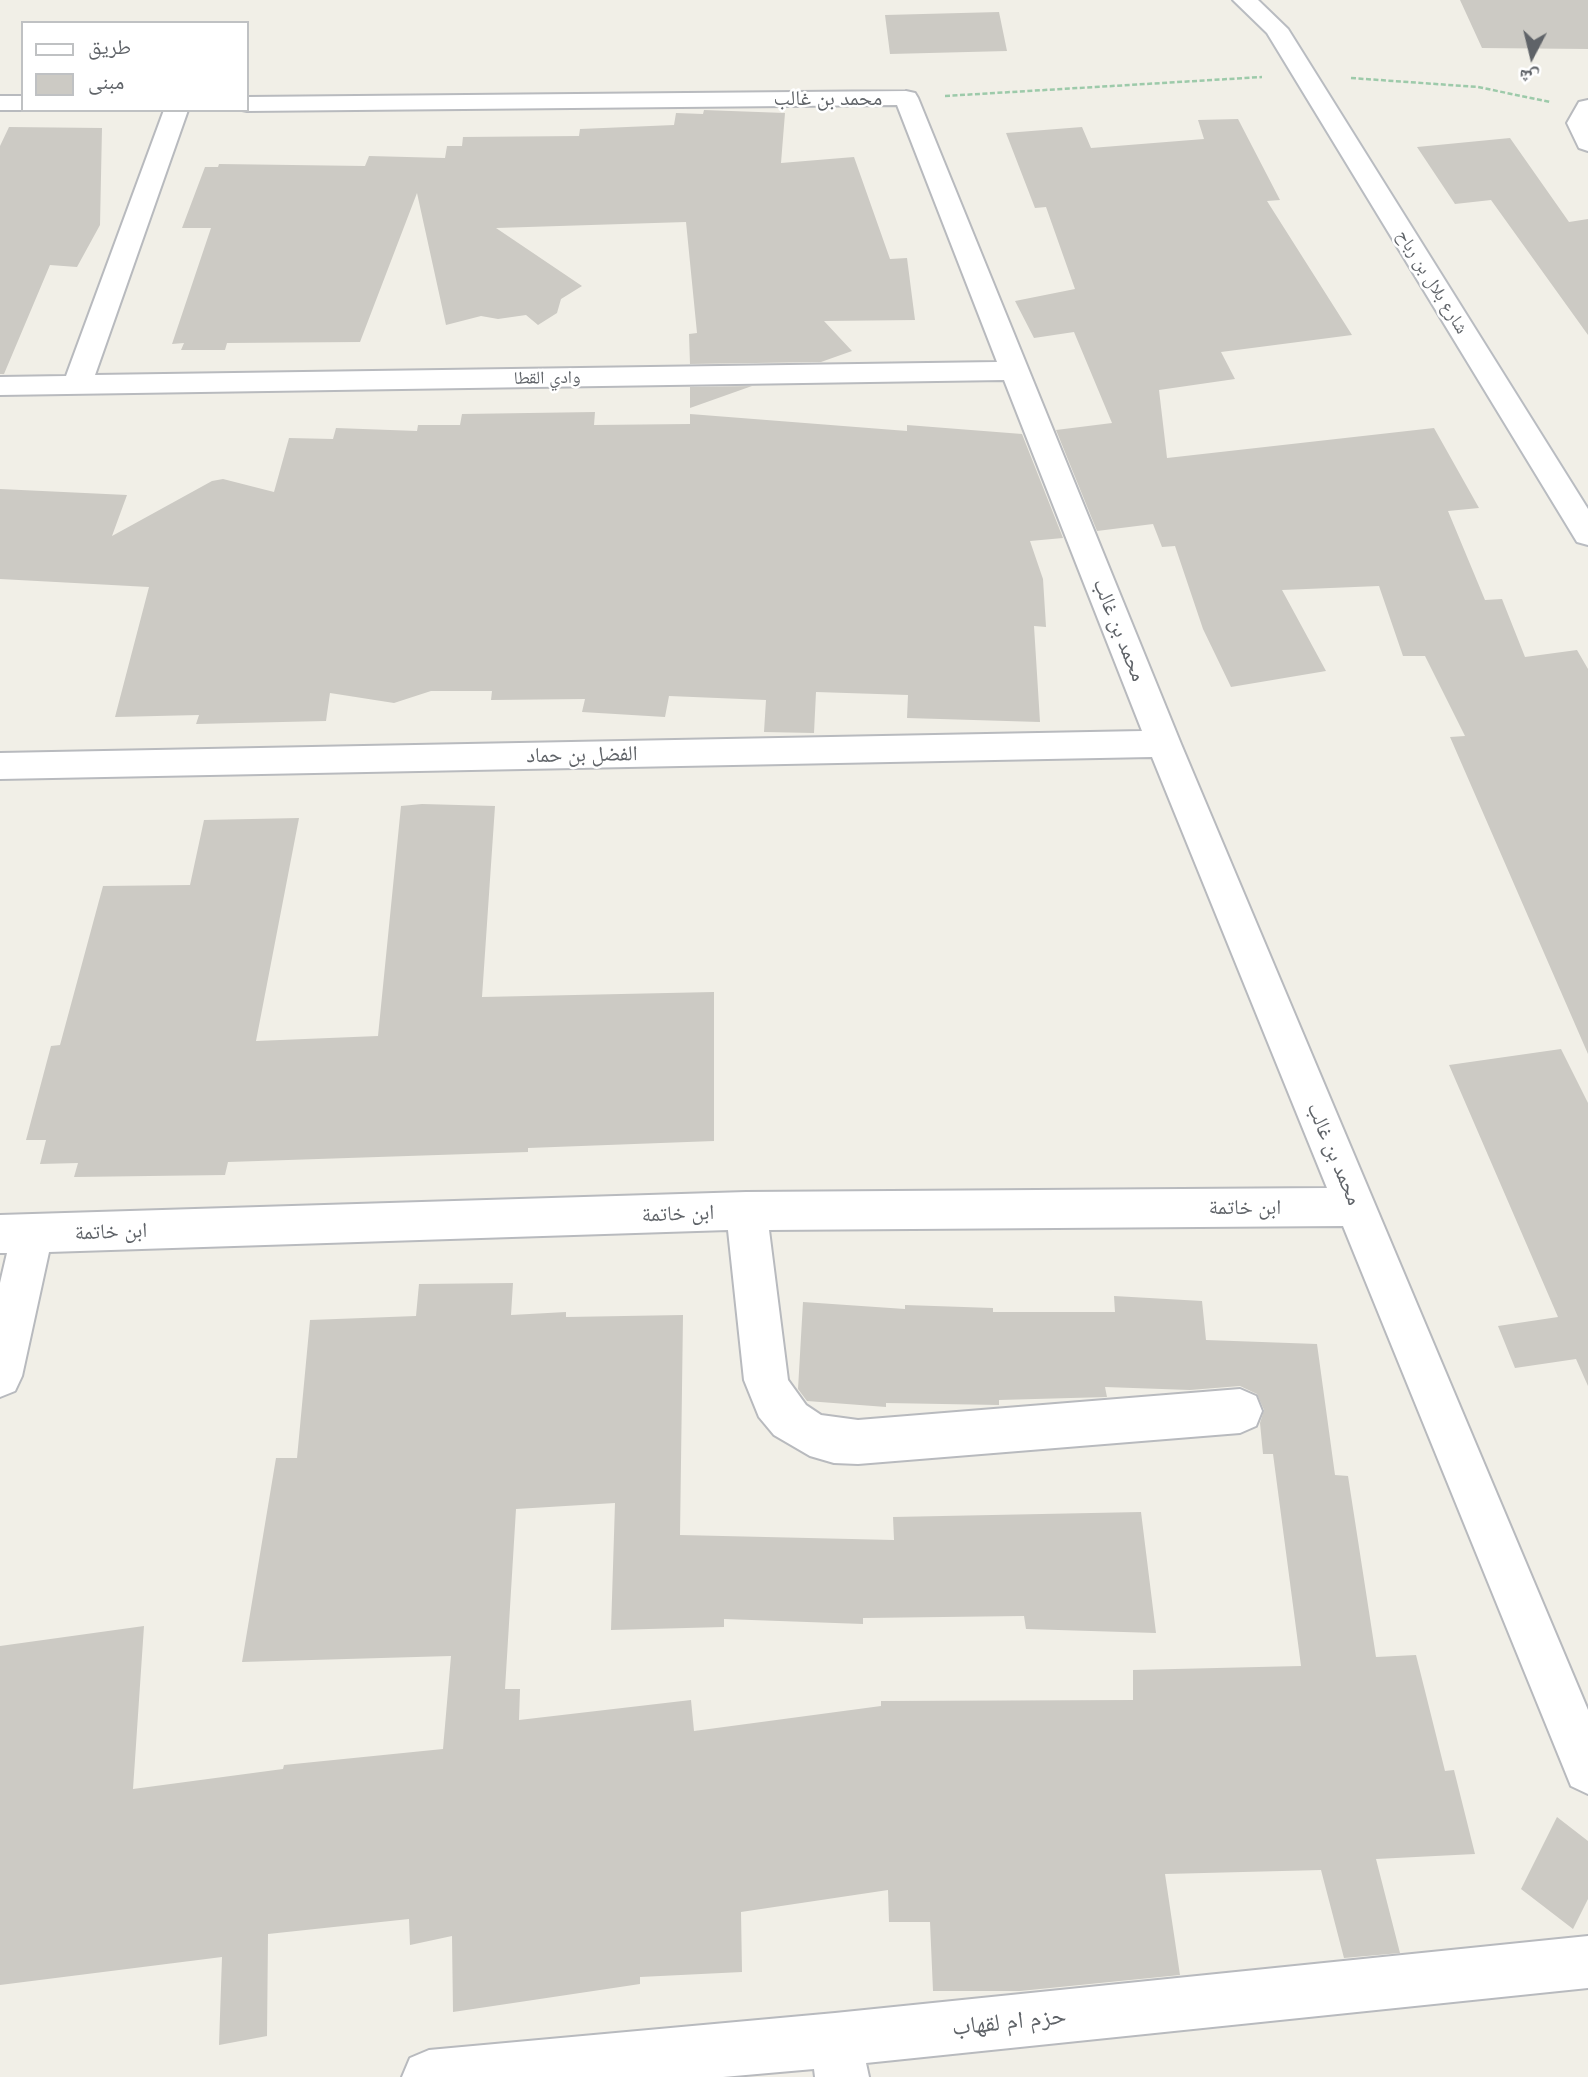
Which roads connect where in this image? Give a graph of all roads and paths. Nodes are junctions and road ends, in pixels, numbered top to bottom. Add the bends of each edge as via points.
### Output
1 (1245, 0) edge
2 (1304, 75) junction
3 (906, 98) junction
4 (0, 103) edge
5 (21, 103) edge
6 (248, 104) edge
7 (1586, 108) edge
8 (175, 112) edge
9 (1588, 143) edge
10 (1016, 371) junction
11 (77, 385) junction
12 (0, 386) edge
13 (1588, 534) edge
14 (1164, 744) junction
15 (0, 766) edge
16 (1356, 1207) junction
17 (747, 1211) junction
18 (16, 1234) edge
19 (0, 1376) edge
20 (1240, 1411) dead end
21 (1588, 1769) edge
22 (1588, 1962) edge
23 (839, 2058) edge
24 (429, 2077) edge

1 - 2 street, شارع بلال بن رباح via 1279,18
2 - 3 path
2 - 7 path via 1478,87
2 - 13 street, شارع بلال بن رباح
3 - 6 street, محمد بن غالب
3 - 10 street, محمد بن غالب
4 - 5 street
7 - 9 street via 1579,123
8 - 11 street
10 - 11 street, وادي القطا
10 - 14 street, محمد بن غالب
11 - 12 street, وادي القطا
14 - 15 street, الفضل بن حماد
14 - 16 street, محمد بن غالب
16 - 17 street, ابن خاتمة
16 - 21 street, محمد بن غالب
17 - 18 street, ابن خاتمة
17 - 20 street via 766,1380 775,1402 810,1434 858,1442
18 - 19 street
22 - 23 street, حزم ام لقهاب
23 - 24 street, حزم ام لقهاب

